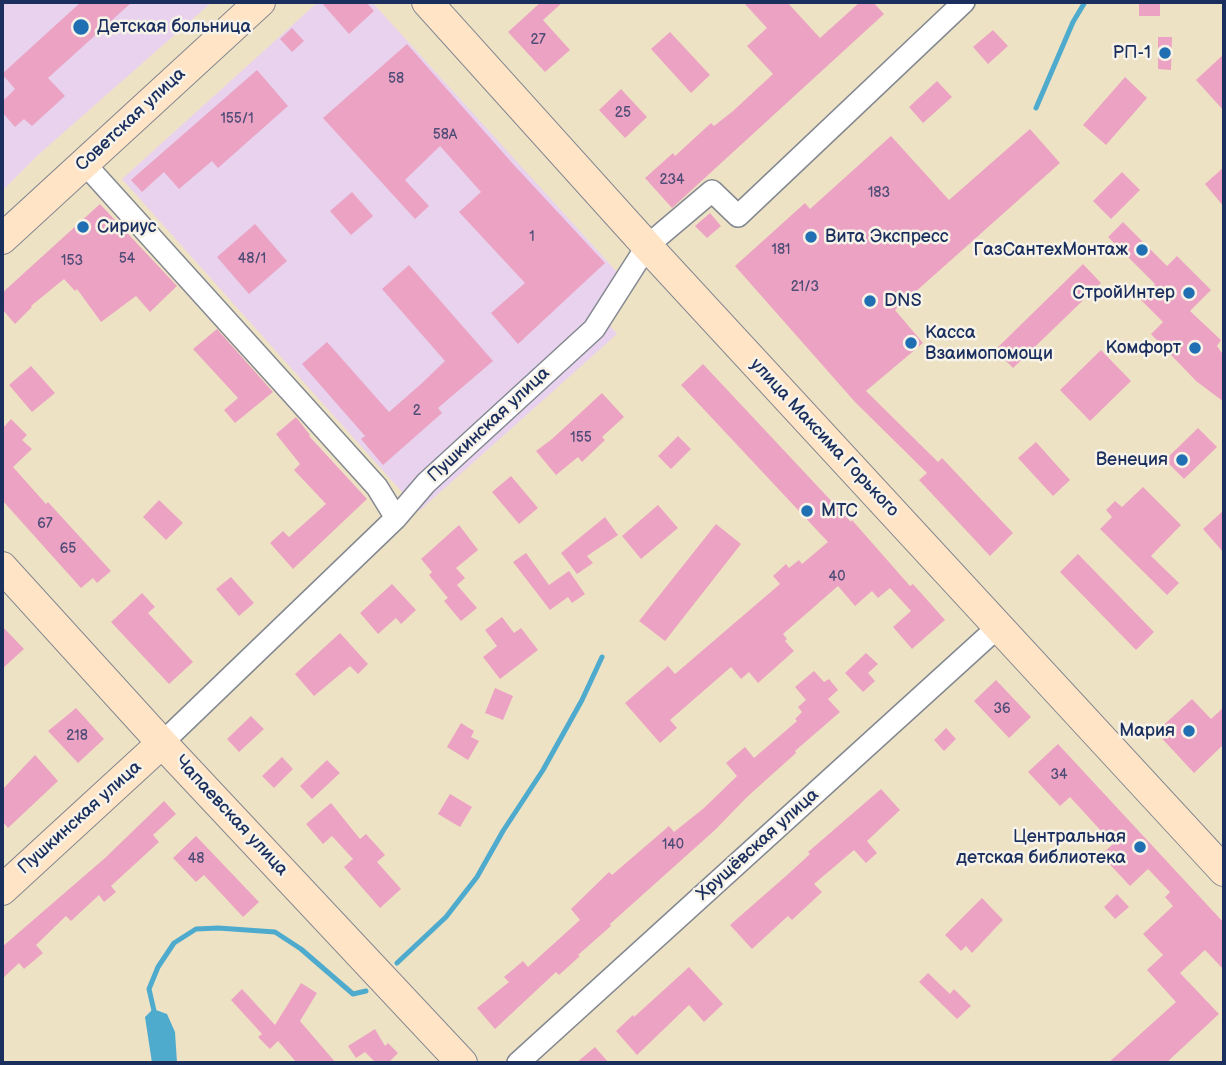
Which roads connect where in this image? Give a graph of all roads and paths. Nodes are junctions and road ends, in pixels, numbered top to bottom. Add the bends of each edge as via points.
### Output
1 (260, 2) edge
2 (427, 2) edge
3 (964, 2) edge
4 (84, 163) junction
5 (2, 239) edge
6 (647, 246) junction
7 (396, 519) junction
8 (2, 567) edge
9 (998, 627) junction
10 (162, 743) junction
11 (1224, 871) edge
12 (2, 890) edge
13 (462, 1063) edge
14 (518, 1063) edge

1 - 4 main road, Советская улица
2 - 6 main road, улица Максима Горького
3 - 6 street, Пушкинская улица via 738,216 712,191
4 - 5 main road, Советская улица
4 - 7 street via 377,487
6 - 7 street, Пушкинская улица via 594,329 426,483
6 - 9 main road, улица Максима Горького
7 - 10 street, Пушкинская улица
8 - 10 main road, Чапаевская улица
9 - 11 main road, улица Максима Горького
9 - 14 street, Хрущёвская улица
10 - 12 main road, Пушкинская улица
10 - 13 main road, Чапаевская улица

